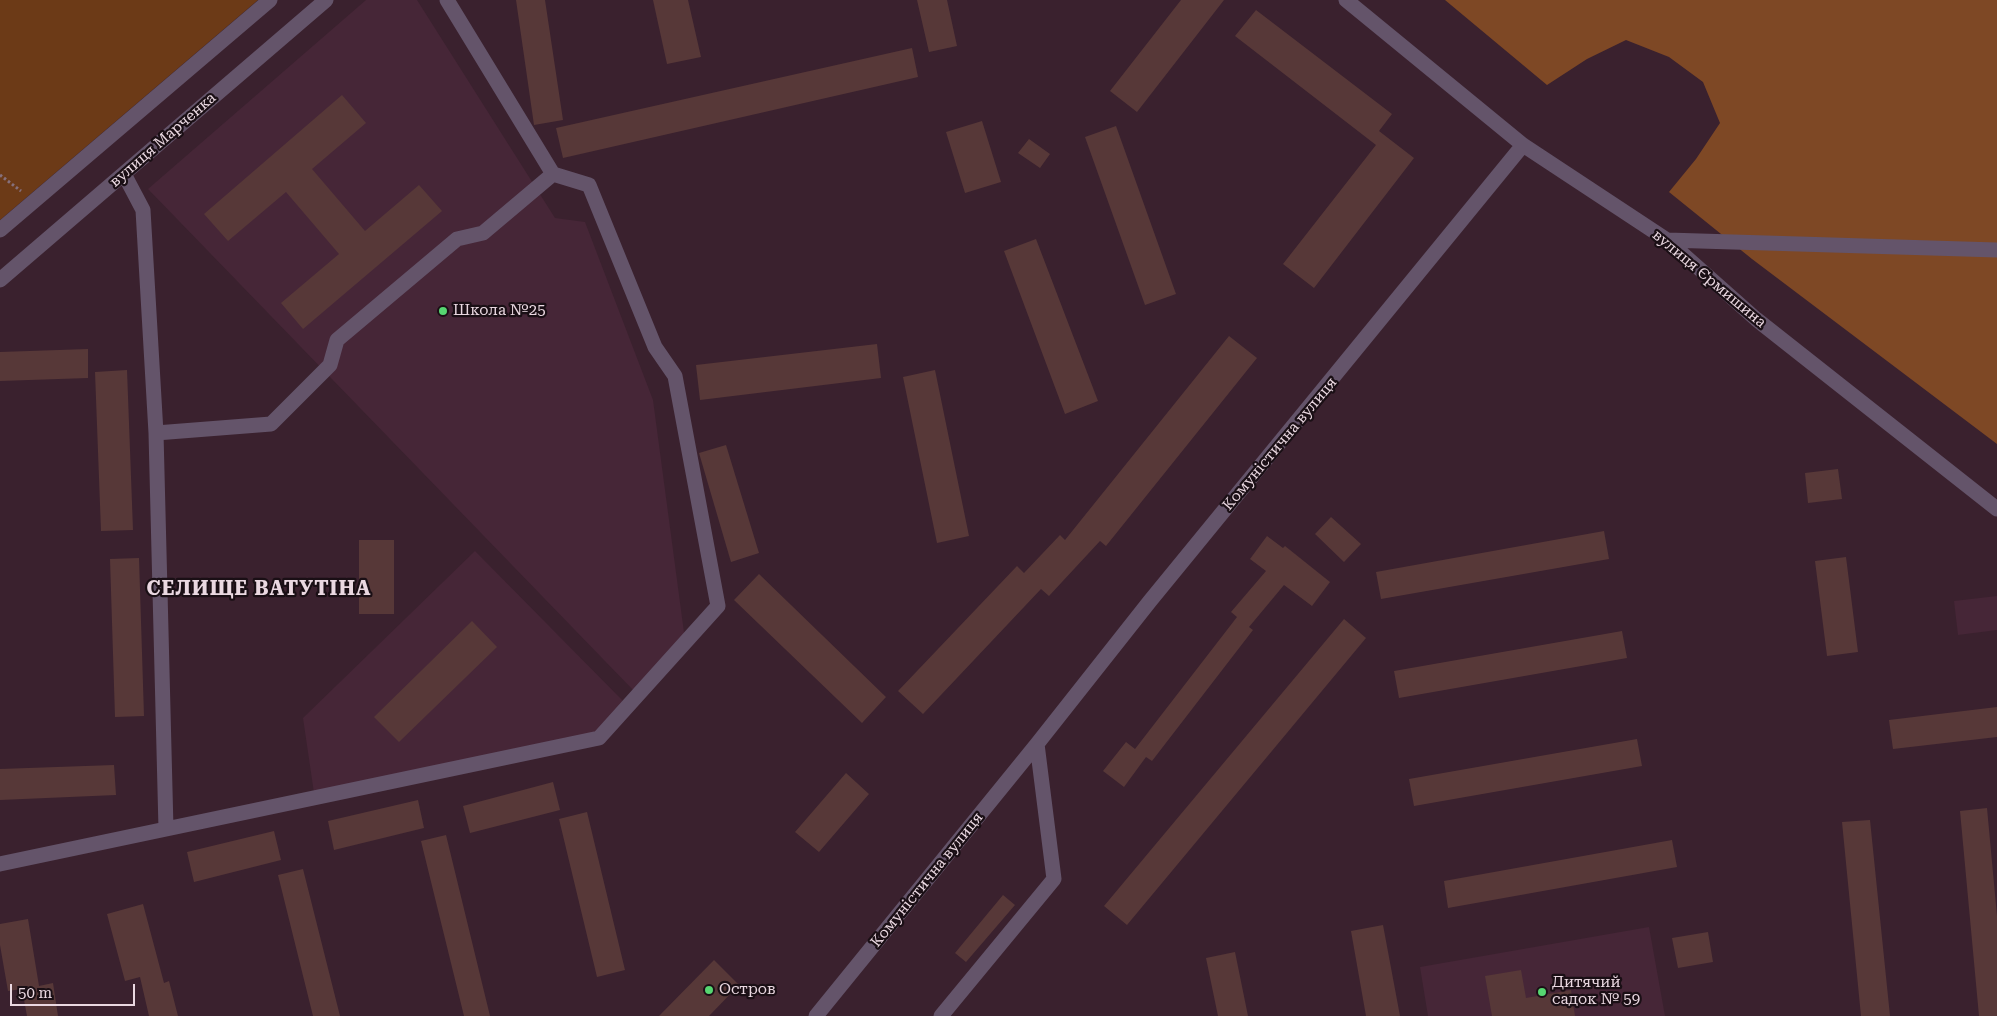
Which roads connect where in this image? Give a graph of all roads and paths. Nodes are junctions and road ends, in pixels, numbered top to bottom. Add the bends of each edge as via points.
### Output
1 (270, 0) edge
2 (326, 0) edge
3 (447, 0) edge
4 (1346, 0) edge
5 (1523, 145) junction
6 (124, 174) junction
7 (553, 174) junction
8 (0, 175) edge
9 (34, 201) junction
10 (0, 230) edge
11 (1667, 240) junction
12 (1997, 250) edge
13 (0, 280) edge
14 (156, 433) junction
15 (1997, 509) edge
16 (1038, 744) junction
17 (166, 829) junction
18 (0, 864) edge
19 (816, 1016) edge
20 (941, 1016) edge

1 - 9 street
2 - 6 street, вулиця Марченка
3 - 7 street
4 - 5 street, вулиця Єрмишина
5 - 11 street, вулиця Єрмишина
5 - 16 street, Комуністична вулиця via 1150,601
6 - 13 street, вулиця Марченка
6 - 14 street via 143,210
7 - 14 street via 483,233 457,239 337,340 330,364 271,424
7 - 17 street via 588,185 655,347 675,376 718,606 599,738
8 - 9 path
9 - 10 street
11 - 12 street
11 - 15 street, вулиця Єрмишина via 1756,319
14 - 17 street
16 - 19 street, Комуністична вулиця
16 - 20 street via 1054,879
17 - 18 street

